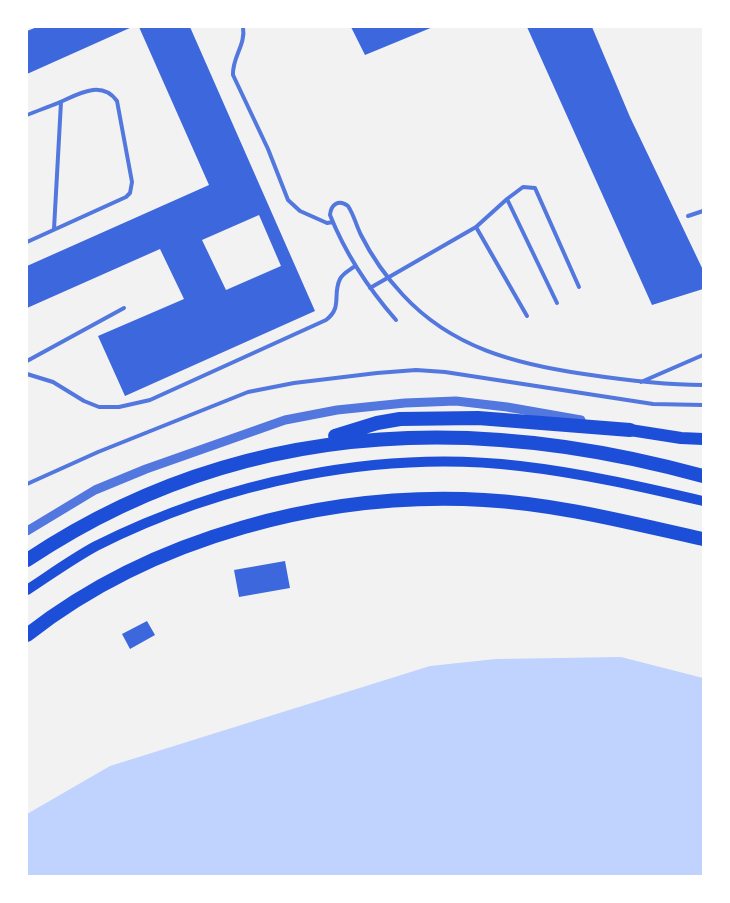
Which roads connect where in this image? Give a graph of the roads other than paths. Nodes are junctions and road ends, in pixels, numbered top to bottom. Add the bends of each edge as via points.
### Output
1 (243, 27) edge
2 (61, 102) junction
3 (27, 115) edge
4 (507, 199) junction
5 (703, 211) edge
6 (688, 216) dead end
7 (333, 222) junction
8 (476, 227) junction
9 (54, 230) junction
10 (27, 242) edge
11 (355, 266) junction
12 (388, 278) junction
13 (579, 287) dead end
14 (370, 288) junction
15 (557, 303) dead end
16 (124, 308) dead end
17 (527, 316) dead end
18 (396, 320) dead end
19 (703, 355) edge
20 (27, 361) edge
21 (27, 374) edge
22 (640, 383) junction
23 (703, 385) edge
24 (703, 405) edge
25 (630, 430) junction
26 (703, 439) edge
27 (286, 452) junction
28 (703, 476) edge
29 (27, 484) edge
30 (703, 501) edge
31 (27, 531) edge
32 (667, 531) junction
33 (703, 539) edge
34 (703, 544) edge
35 (27, 560) edge
36 (27, 590) edge
37 (27, 635) edge

1 - 7 lane via 243,43 233,75 288,200 300,211
2 - 3 lane
2 - 9 lane
2 - 9 lane via 81,91 93,90 112,95 117,101 132,189 126,197
4 - 8 lane
4 - 13 lane via 523,187 535,188
4 - 15 lane
5 - 6 lane
7 - 11 lane
7 - 12 lane via 331,208 339,202 345,204
8 - 12 lane
8 - 17 lane
9 - 10 lane
11 - 14 lane
11 - 21 lane via 339,281 336,309 326,320 150,400 99,407 53,382
12 - 14 lane
12 - 22 lane via 420,312 480,349 542,367
14 - 18 lane
16 - 20 lane
19 - 22 lane
22 - 23 lane
24 - 29 lane via 653,404 446,372 377,373 249,392
25 - 26 highway
25 - 27 highway via 488,419 400,419
25 - 31 street via 456,401 337,410 285,420 146,469 95,490
27 - 28 highway via 385,438 495,438 623,456
27 - 35 highway via 247,460 156,491 66,535
30 - 36 main road via 519,465 427,462 305,475 175,511 94,548
32 - 33 highway
32 - 34 highway
32 - 37 highway via 607,517 486,500 366,502 246,526 190,545 85,596

